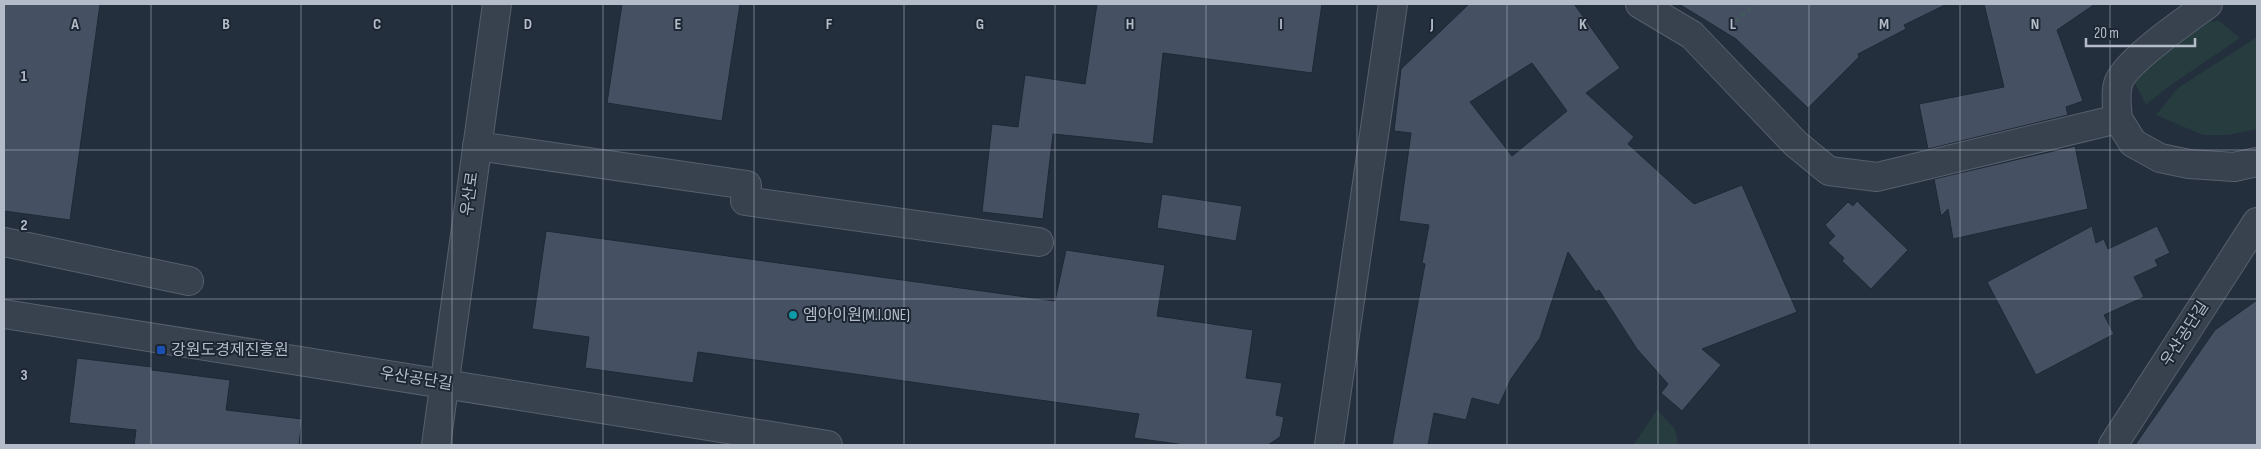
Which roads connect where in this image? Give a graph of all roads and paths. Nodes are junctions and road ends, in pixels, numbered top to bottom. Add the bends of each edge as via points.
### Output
1 (497, 4) edge
2 (1393, 4) edge
3 (1640, 4) edge
4 (2208, 4) edge
5 (2118, 119) junction
6 (477, 146) junction
7 (2257, 162) edge
8 (2257, 222) edge
9 (4, 242) edge
10 (1039, 242) dead end
11 (189, 282) dead end
12 (4, 314) edge
13 (444, 384) junction
14 (436, 445) edge
15 (828, 445) edge
16 (1330, 445) edge
17 (2113, 445) edge

1 - 6 street, 우산로
2 - 16 street
3 - 5 street via 1692,35 1796,144 1829,171 1877,177
4 - 5 street via 2130,65 2118,82
5 - 7 street via 2133,143 2160,158 2234,167
6 - 10 street via 746,185 745,201
6 - 13 street, 우산로
8 - 17 street, 우산공단길
9 - 11 street
12 - 13 street, 우산공단길
13 - 14 street, 우산로
13 - 15 street, 우산공단길

